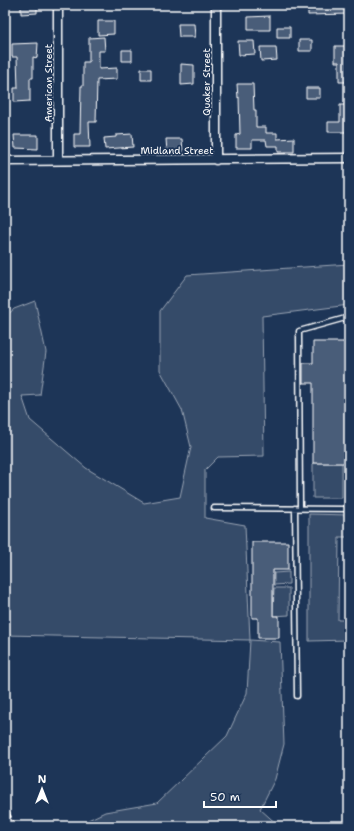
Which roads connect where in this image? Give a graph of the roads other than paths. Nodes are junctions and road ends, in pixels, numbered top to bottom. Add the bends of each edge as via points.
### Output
1 (58, 5) edge
2 (216, 5) edge
3 (349, 158) edge
4 (58, 160) junction
5 (216, 160) junction
6 (5, 161) edge
7 (349, 317) edge
8 (214, 508) dead end
9 (298, 508) junction
10 (349, 508) edge
11 (297, 696) dead end

1 - 4 street, American Street
2 - 5 street, Quaker Street
3 - 5 street, Midland Street
4 - 5 street, Midland Street
4 - 6 street, Midland Street
7 - 9 lane via 299,331
8 - 9 lane
9 - 10 lane
9 - 11 lane

